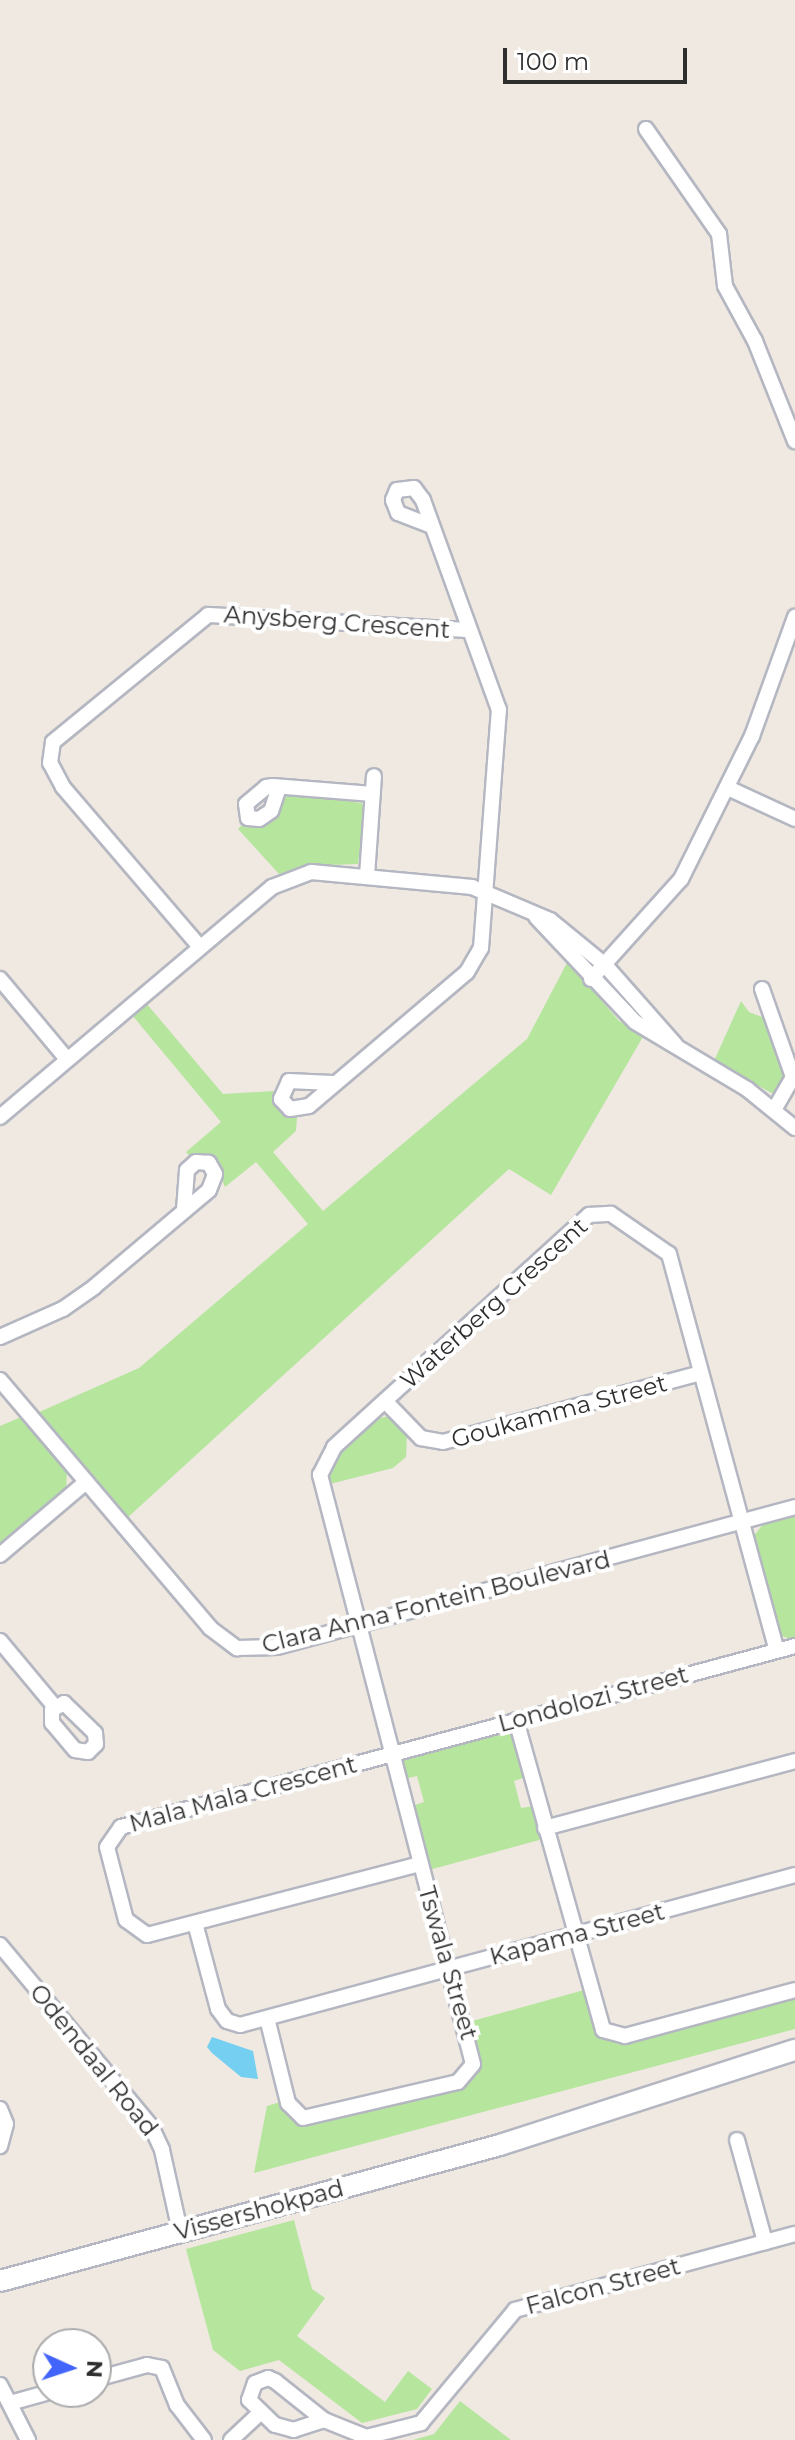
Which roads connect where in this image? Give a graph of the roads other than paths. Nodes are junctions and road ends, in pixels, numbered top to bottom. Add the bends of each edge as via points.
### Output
1 (646, 129) dead end
2 (795, 441) edge
3 (430, 525) dead end
4 (795, 617) edge
5 (469, 630) junction
6 (374, 776) dead end
7 (279, 787) dead end
8 (728, 788) junction
9 (373, 794) junction
10 (795, 819) edge
11 (367, 876) junction
12 (485, 890) junction
13 (536, 917) junction
14 (200, 947) junction
15 (605, 965) junction
16 (0, 979) edge
17 (591, 979) junction
18 (762, 989) dead end
19 (675, 1044) junction
20 (67, 1059) junction
21 (332, 1083) dead end
22 (775, 1108) junction
23 (0, 1117) edge
24 (795, 1128) edge
25 (184, 1210) dead end
26 (0, 1337) edge
27 (701, 1373) junction
28 (0, 1380) edge
29 (385, 1401) junction
30 (86, 1482) junction
31 (795, 1507) edge
32 (742, 1522) junction
33 (0, 1555) edge
34 (357, 1626) junction
35 (0, 1641) edge
36 (795, 1646) edge
37 (777, 1651) junction
38 (55, 1707) dead end
39 (516, 1720) junction
40 (392, 1753) junction
41 (795, 1761) edge
42 (545, 1828) junction
43 (420, 1864) junction
44 (795, 1875) edge
45 (195, 1923) junction
46 (574, 1935) junction
47 (0, 1945) edge
48 (450, 1969) junction
49 (795, 1990) edge
50 (267, 2018) junction
51 (795, 2050) edge
52 (795, 2065) edge
53 (0, 2109) edge
54 (518, 2140) junction
55 (737, 2140) dead end
56 (0, 2146) edge
57 (180, 2231) junction
58 (795, 2234) edge
59 (765, 2242) junction
60 (0, 2281) edge
61 (112, 2375) edge
62 (0, 2385) edge
63 (32, 2397) edge
64 (10, 2403) junction
65 (265, 2416) junction
66 (324, 2420) junction
67 (243, 2438) edge
68 (28, 2440) edge
69 (204, 2440) edge

1 - 2 street via 719,234 725,286 755,341
3 - 5 street
4 - 8 street
5 - 12 street, Anysberg Crescent via 500,718
5 - 14 street, Anysberg Crescent via 208,615 53,742 50,763 63,787
6 - 9 street
7 - 9 street
8 - 10 street
8 - 15 street via 670,897
9 - 11 street
11 - 12 street
11 - 14 street via 292,876
12 - 13 street
12 - 21 street, Anysberg Crescent via 481,948 472,965
13 - 15 street via 563,928
13 - 17 street
14 - 20 street
15 - 17 street
15 - 19 street
16 - 20 street
17 - 19 street via 635,1022
18 - 22 street via 793,1077
19 - 22 street
20 - 23 street
22 - 24 street
25 - 26 street via 77,1301
27 - 29 street, Goukamma Street via 443,1442 421,1438
27 - 29 street, Waterberg Crescent via 669,1254 624,1221 602,1213 572,1228
27 - 32 street, Waterberg Crescent
28 - 30 street, Clara Anna Fontein Boulevard
29 - 34 street, Waterberg Crescent via 334,1447 320,1475
30 - 33 street
30 - 34 street, Clara Anna Fontein Boulevard via 208,1625 237,1648 277,1647
31 - 32 street, Clara Anna Fontein Boulevard
32 - 34 street, Clara Anna Fontein Boulevard
32 - 37 street, Waterberg Crescent
34 - 40 street, Tswala Street
35 - 38 street
36 - 37 street, Londolozi Street
37 - 39 street, Londolozi Street
39 - 40 street, Londolozi Street
39 - 42 street
40 - 43 street, Tswala Street
40 - 45 street, Mala Mala Crescent via 112,1833 108,1852 132,1929 152,1935
41 - 42 street
42 - 46 street
43 - 45 street, Mala Mala Crescent
43 - 48 street, Tswala Street
44 - 46 street, Kapama Street
45 - 50 street, Kapama Street via 223,2018 240,2025
46 - 48 street, Kapama Street
46 - 49 street via 597,2019 613,2036
47 - 57 street, Odendaal Road via 151,2126 162,2150
48 - 50 street, Kapama Street
48 - 50 street, Tswala Street via 473,2052 470,2070 458,2082 303,2118 288,2103
51 - 54 main road, Vissershokpad
52 - 54 main road, Vissershokpad
53 - 56 street via 6,2124
54 - 57 main road, Vissershokpad
55 - 59 street
57 - 60 main road, Vissershokpad
58 - 59 street, Falcon Street
59 - 66 street, Falcon Street via 515,2310 421,2423 366,2437
61 - 69 street via 147,2365 162,2368 177,2405
62 - 64 street
63 - 64 street
64 - 68 street
65 - 66 street via 294,2430
65 - 66 street, Falcon Street via 249,2395 255,2383 268,2378
65 - 67 street

